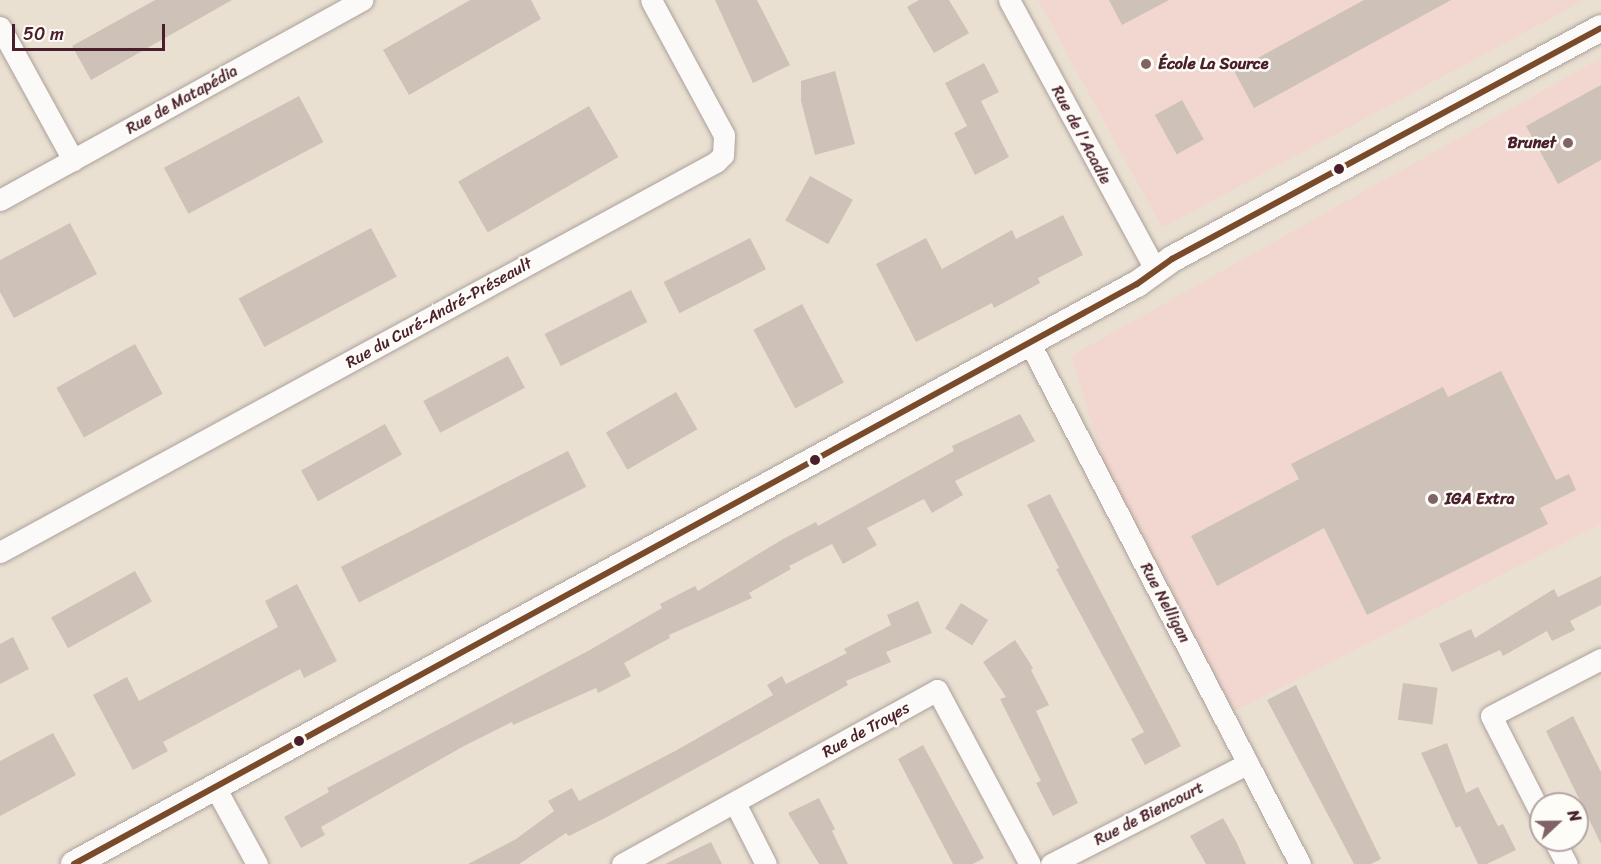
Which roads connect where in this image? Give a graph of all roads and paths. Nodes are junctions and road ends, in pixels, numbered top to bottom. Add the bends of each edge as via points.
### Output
1 (363, 0) edge
2 (651, 0) edge
3 (1009, 0) edge
4 (0, 27) edge
5 (1601, 28) edge
6 (73, 160) junction
7 (0, 200) edge
8 (1155, 269) junction
9 (1029, 342) junction
10 (0, 552) edge
11 (1601, 659) edge
12 (1248, 763) junction
13 (215, 787) junction
14 (1530, 792) edge
15 (735, 803) junction
16 (74, 864) edge
17 (257, 864) edge
18 (622, 864) edge
19 (766, 864) edge
20 (1030, 864) edge
21 (1051, 864) edge
22 (1300, 864) edge

1 - 6 street, Rue de Matapédia
2 - 10 street, Rue du Curé-André-Préseault via 724,135 723,155 716,162
3 - 8 street, Rue de l'Acadie
4 - 6 street
5 - 8 main road
6 - 7 street, Rue de Matapédia
8 - 9 main road via 1137,284
9 - 12 street, Rue Nelligan
9 - 13 main road
11 - 14 street via 1491,716
12 - 21 street, Rue de Biencourt
12 - 22 street, Rue Nelligan
13 - 16 main road
13 - 17 street
15 - 18 street, Rue de Troyes
15 - 19 street
15 - 20 street, Rue de Troyes via 937,690

